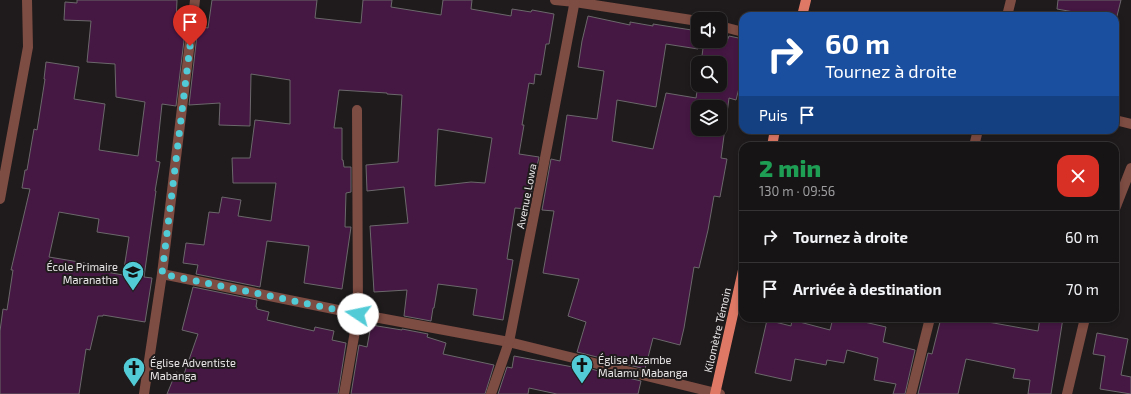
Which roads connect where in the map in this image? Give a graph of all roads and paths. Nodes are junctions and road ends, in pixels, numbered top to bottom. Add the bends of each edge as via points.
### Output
1 (27, 0) edge
2 (195, 0) edge
3 (555, 0) edge
4 (806, 0) edge
5 (1011, 0) edge
6 (575, 1) edge
7 (803, 12) edge
8 (1008, 12) edge
9 (691, 20) edge
10 (727, 28) edge
11 (739, 31) edge
12 (357, 110) dead end
13 (1119, 121) edge
14 (1131, 124) edge
15 (1131, 168) edge
16 (0, 198) edge
17 (1119, 199) edge
18 (162, 274) junction
19 (739, 288) edge
20 (358, 314) junction
21 (929, 322) edge
22 (1084, 322) edge
23 (509, 342) junction
24 (144, 394) edge
25 (344, 394) edge
26 (491, 394) edge
27 (716, 394) edge
28 (911, 394) edge
29 (1068, 394) edge

1 - 16 street via 28,47
2 - 18 street
3 - 6 street
4 - 7 main road
5 - 8 street
6 - 9 street
6 - 23 street, Avenue Lowa
10 - 11 street
12 - 20 street
13 - 14 street
15 - 17 street
18 - 20 street
18 - 24 street
19 - 27 main road, Kilomètre Témoin
20 - 23 street
20 - 25 street
21 - 28 street
22 - 29 street
23 - 26 street, Avenue Lowa
23 - 27 street

